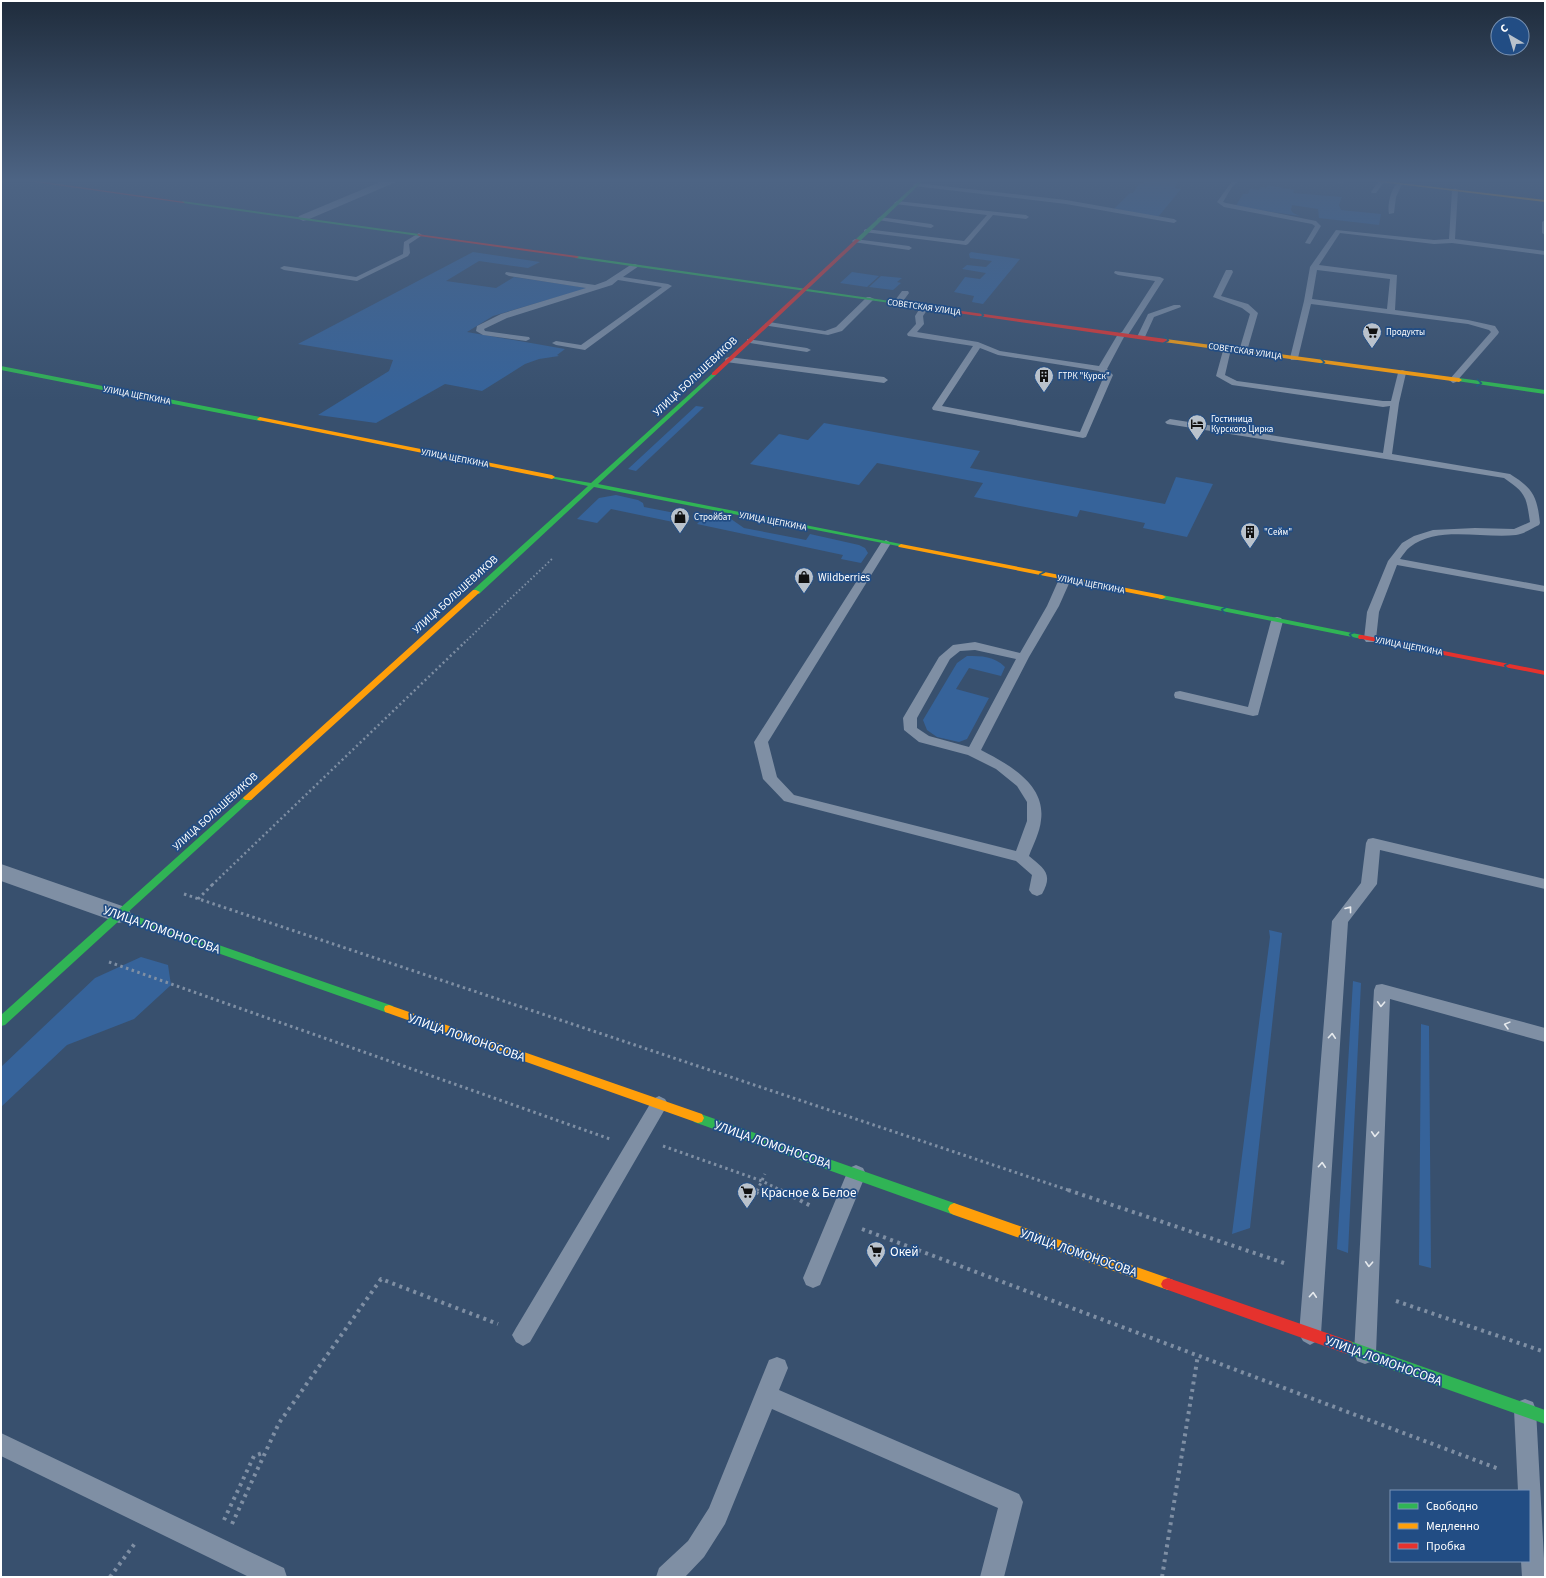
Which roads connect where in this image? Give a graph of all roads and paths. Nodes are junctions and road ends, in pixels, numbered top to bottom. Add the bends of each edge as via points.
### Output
1 (407, 254) edge
2 (549, 254) edge
3 (843, 254) edge
4 (1323, 254) edge
5 (636, 266) junction
6 (1314, 267) junction
7 (284, 268) dead end
8 (1229, 272) dead end
9 (1118, 273) dead end
10 (509, 274) dead end
11 (617, 278) junction
12 (598, 288) junction
13 (804, 290) junction
14 (904, 293) dead end
15 (870, 299) junction
16 (1308, 301) junction
17 (896, 303) junction
18 (925, 307) junction
19 (1177, 307) dead end
20 (1391, 312) junction
21 (769, 324) junction
22 (1123, 335) junction
23 (1141, 337) junction
24 (526, 340) dead end
25 (750, 341) junction
26 (556, 343) dead end
27 (978, 344) junction
28 (1227, 349) junction
29 (807, 350) dead end
30 (1243, 351) junction
31 (1294, 358) junction
32 (729, 360) junction
33 (1, 368) edge
34 (1102, 369) junction
35 (1402, 373) junction
36 (884, 380) dead end
37 (1453, 380) junction
38 (1545, 392) edge
39 (1395, 403) junction
40 (1170, 422) dead end
41 (1387, 456) junction
42 (593, 486) junction
43 (886, 543) junction
44 (558, 553) dead end
45 (1392, 561) junction
46 (1065, 579) junction
47 (1545, 589) edge
48 (1278, 621) junction
49 (1370, 639) junction
50 (1024, 657) junction
51 (1545, 673) edge
52 (1180, 695) dead end
53 (973, 752) junction
54 (1021, 857) junction
55 (1, 872) edge
56 (153, 883) junction
57 (1545, 884) edge
58 (1037, 890) dead end
59 (198, 899) junction
60 (119, 914) junction
61 (78, 951) junction
62 (1, 1022) edge
63 (1545, 1035) edge
64 (659, 1104) junction
65 (636, 1143) junction
66 (856, 1174) junction
67 (762, 1181) junction
68 (756, 1194) dead end
69 (837, 1220) junction
70 (1315, 1274) junction
71 (813, 1278) dead end
72 (1368, 1292) junction
73 (1310, 1334) junction
74 (523, 1335) joint
75 (1545, 1352) edge
76 (1365, 1353) junction
77 (1198, 1355) junction
78 (776, 1368) dead end
79 (766, 1395) junction
80 (1535, 1414) edge
81 (1, 1444) edge
82 (266, 1452) junction
83 (1529, 1480) junction
84 (1530, 1490) edge
85 (1530, 1499) edge
86 (153, 1518) junction
87 (216, 1547) junction
88 (110, 1577) edge
89 (274, 1577) edge
90 (668, 1577) edge
91 (992, 1577) edge
92 (1162, 1577) edge
93 (1534, 1577) edge

1 - 7 lane via 357,279
2 - 5 street, СОВЕТСКАЯ УЛИЦА
3 - 13 street, УЛИЦА БОЛЬШЕВИКОВ
4 - 6 lane
5 - 11 lane
5 - 13 street, СОВЕТСКАЯ УЛИЦА
6 - 16 lane
6 - 20 lane via 1394,277
8 - 30 lane via 1217,297 1245,306 1254,313
9 - 22 lane via 1160,279
10 - 12 lane
11 - 12 lane
11 - 26 lane via 668,286 582,348
12 - 24 lane via 504,316 480,328 483,333
13 - 15 street, СОВЕТСКАЯ УЛИЦА
13 - 21 street, УЛИЦА БОЛЬШЕВИКОВ
14 - 17 lane
15 - 17 street, СОВЕТСКАЯ УЛИЦА
15 - 21 lane via 839,329 825,333
16 - 20 lane
16 - 31 lane
17 - 18 street, СОВЕТСКАЯ УЛИЦА
18 -> 22 street, СОВЕТСКАЯ УЛИЦА
18 - 27 lane via 919,316 920,324 911,334
19 - 23 lane via 1152,316
20 - 37 lane via 1468,322 1492,328 1495,332
21 - 25 street, УЛИЦА БОЛЬШЕВИКОВ
22 - 23 street, СОВЕТСКАЯ УЛИЦА
22 - 34 lane
23 -> 28 street, СОВЕТСКАЯ УЛИЦА
25 - 29 lane
25 - 32 street, УЛИЦА БОЛЬШЕВИКОВ
27 - 34 lane via 998,352
27 - 34 lane via 936,408 1083,435 1109,375
28 - 30 street, СОВЕТСКАЯ УЛИЦА
28 - 39 lane via 1220,376 1235,382 1383,404
30 - 31 street, СОВЕТСКАЯ УЛИЦА
31 -> 35 street, СОВЕТСКАЯ УЛИЦА
32 - 36 lane
32 - 42 street, УЛИЦА БОЛЬШЕВИКОВ
33 - 42 street, УЛИЦА ЩЕПКИНА
35 - 37 street, СОВЕТСКАЯ УЛИЦА
35 - 39 lane
37 -> 38 street, СОВЕТСКАЯ УЛИЦА
39 - 41 lane
40 - 41 lane
41 - 45 lane via 1507,476 1530,493 1535,523 1516,532 1433,533 1406,544
42 - 43 street, УЛИЦА ЩЕПКИНА
42 - 56 street, УЛИЦА БОЛЬШЕВИКОВ
46 -> 43 street, УЛИЦА ЩЕПКИНА
43 - 54 lane via 761,742 770,779 789,798
44 - 59 path
45 - 47 lane
45 - 49 lane via 1373,612
48 -> 46 street, УЛИЦА ЩЕПКИНА
46 - 50 lane
49 -> 48 street, УЛИЦА ЩЕПКИНА
48 - 52 lane via 1253,712
51 -> 49 street, УЛИЦА ЩЕПКИНА
50 - 53 lane
50 - 53 lane via 975,646 957,648 945,657 910,718 911,730 924,739
53 - 54 lane via 1001,766 1022,783 1034,802 1034,821
54 - 58 lane via 1040,872
55 - 60 street, УЛИЦА ЛОМОНОСОВА
56 - 59 path
56 - 60 street, УЛИЦА БОЛЬШЕВИКОВ
70 -> 57 lane via 1340,921 1368,884 1373,843
59 - 70 path
60 - 61 street, УЛИЦА БОЛЬШЕВИКОВ
60 - 64 street, УЛИЦА ЛОМОНОСОВА
61 - 62 street, УЛИЦА БОЛЬШЕВИКОВ
61 - 65 path
63 -> 72 lane via 1382,990
64 - 65 lane
64 - 66 street, УЛИЦА ЛОМОНОСОВА
65 - 67 path
65 - 74 lane
66 - 69 lane
66 - 73 street, УЛИЦА ЛОМОНОСОВА
67 - 68 path
67 - 69 path
69 - 71 lane
69 - 77 path
73 -> 70 lane
72 - 75 path
72 - 76 lane
73 - 76 street, УЛИЦА ЛОМОНОСОВА
74 - 82 path via 381,1279 279,1423
76 - 80 street, УЛИЦА ЛОМОНОСОВА
77 - 83 path
77 - 92 path
78 - 79 lane
79 - 90 lane via 716,1516 696,1549
79 - 91 lane via 1011,1502
80 - 83 lane
81 - 86 lane
82 - 87 path
82 - 87 path via 254,1456
83 - 84 lane
85 - 93 lane
86 - 87 lane
86 - 88 path
87 - 89 lane

